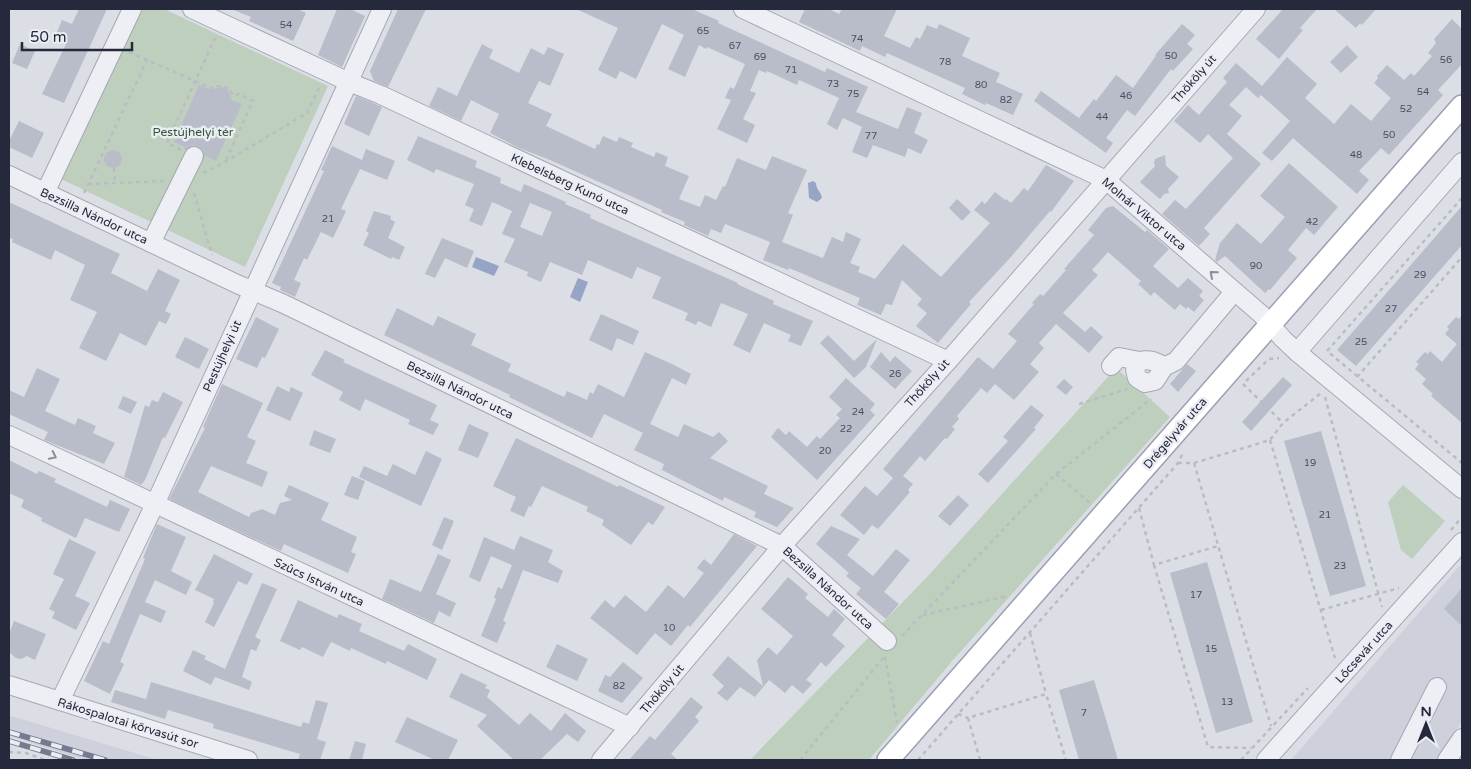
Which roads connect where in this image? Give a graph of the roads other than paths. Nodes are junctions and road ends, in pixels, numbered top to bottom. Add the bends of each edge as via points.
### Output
1 (132, 9) edge
2 (192, 9) edge
3 (382, 9) edge
4 (744, 9) edge
5 (1256, 9) edge
6 (348, 82) junction
7 (1462, 106) edge
8 (194, 156) road end
9 (1462, 162) edge
10 (9, 175) edge
11 (1106, 180) junction
12 (45, 193) junction
13 (151, 243) junction
14 (252, 291) junction
15 (1234, 292) junction
16 (1269, 324) junction
17 (1297, 352) junction
18 (948, 361) junction
19 (1139, 361) junction
20 (1111, 366) dead end
21 (1164, 368) junction
22 (9, 435) edge
23 (1462, 489) edge
24 (154, 504) junction
25 (1462, 542) edge
26 (782, 546) junction
27 (889, 647) road end
28 (9, 685) edge
29 (1437, 687) dead end
30 (60, 702) junction
31 (630, 727) junction
32 (1462, 738) edge
33 (248, 760) edge
34 (601, 760) edge
35 (888, 760) edge
36 (1266, 760) edge
37 (1400, 760) edge
38 (1447, 760) edge

1 - 12 street
2 - 6 street, Klebelsberg Kunó utca
3 - 6 street, Pestújhelyi út
4 - 11 street, Molnár Viktor utca
5 - 11 street, Thököly út
6 - 14 street, Pestújhelyi út
6 - 18 street, Klebelsberg Kunó utca
7 - 16 main road, Drégelyvár utca
8 - 13 street via 186,179
9 - 17 street
10 - 12 street, Bezsilla Nándor utca
15 -> 11 street, Molnár Viktor utca
11 - 18 street, Thököly út
12 - 13 street, Bezsilla Nándor utca
13 - 14 street, Bezsilla Nándor utca
14 - 24 street, Pestújhelyi út
14 - 26 street, Bezsilla Nándor utca
15 - 16 street, Molnár Viktor utca
15 - 21 street via 1176,361
16 - 17 street, Molnár Viktor utca
16 - 35 main road, Drégelyvár utca
17 - 23 street, Molnár Viktor utca
18 - 26 street, Thököly út
19 - 20 street via 1119,357
19 - 21 street via 1158,362
19 - 21 street via 1135,370 1137,378 1148,391
22 -> 24 street, Szűcs István utca
24 - 30 street, Pestújhelyi út
24 - 31 street, Szűcs István utca
25 - 36 street, Lőcsevár utca
26 - 27 street, Bezsilla Nándor utca
26 - 31 street, Thököly út
28 - 30 street, Rákospalotai körvasút sor
29 - 37 street
30 - 33 street, Rákospalotai körvasút sor
31 - 34 street, Thököly út
32 - 38 street

